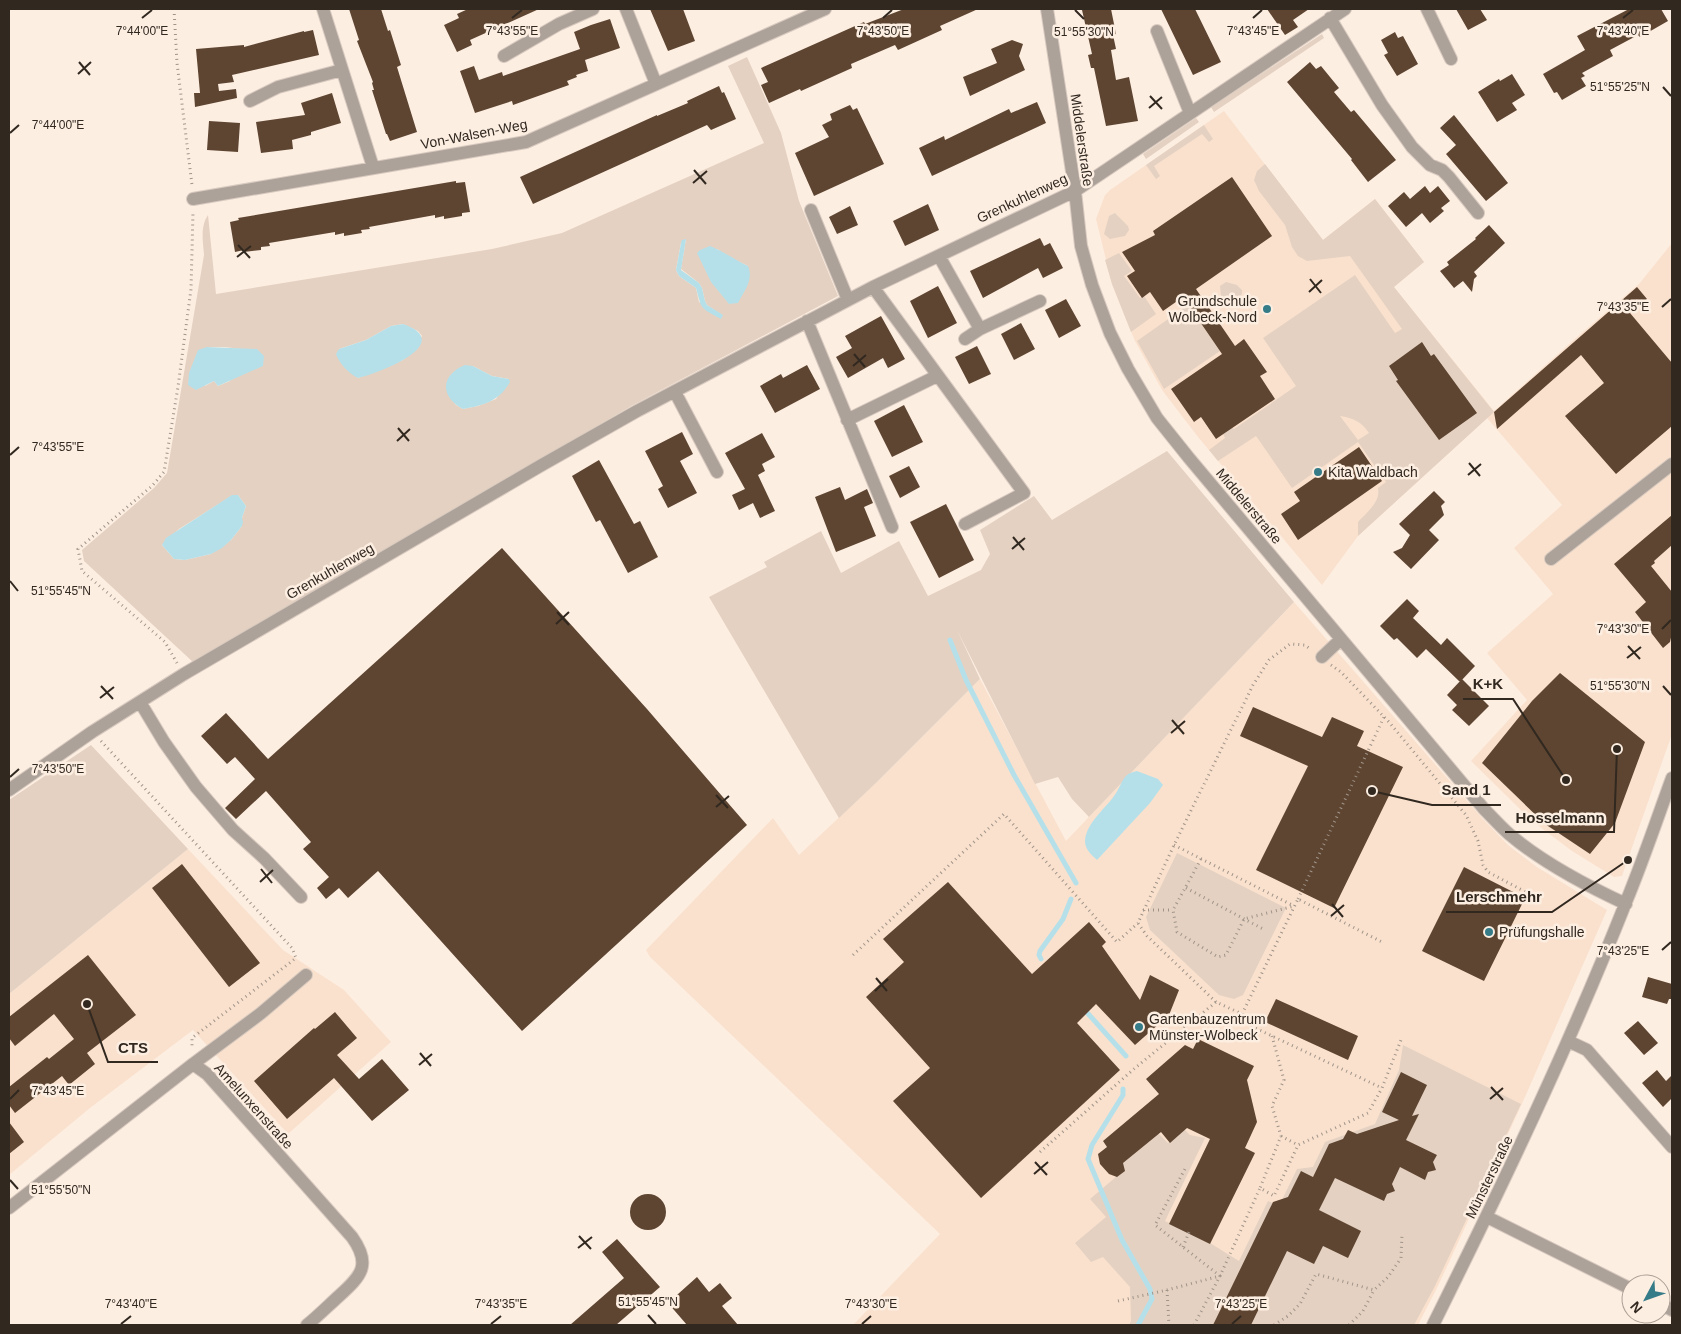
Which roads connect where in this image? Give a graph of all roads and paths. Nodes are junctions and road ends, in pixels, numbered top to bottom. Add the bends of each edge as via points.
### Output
1 (174, 9) edge
2 (323, 9) edge
3 (593, 9) edge
4 (626, 9) edge
5 (825, 9) edge
6 (1047, 9) edge
7 (1345, 9) edge
8 (1427, 9) edge
9 (1330, 18) junction
10 (1157, 31) dead end
11 (504, 56) dead end
12 (1451, 59) dead end
13 (342, 70) junction
14 (656, 84) junction
15 (250, 101) dead end
16 (1190, 113) junction
17 (373, 167) junction
18 (1075, 191) junction
19 (193, 199) junction
20 (811, 210) dead end
21 (1478, 213) dead end
22 (939, 256) junction
23 (872, 287) junction
24 (848, 300) junction
25 (1040, 301) dead end
26 (806, 321) junction
27 (980, 329) junction
28 (965, 339) dead end
29 (937, 376) junction
30 (675, 392) junction
31 (847, 420) junction
32 (1672, 464) edge
33 (717, 472) dead end
34 (965, 524) dead end
35 (892, 527) dead end
36 (1551, 559) dead end
37 (1341, 639) junction
38 (1322, 658) junction
39 (184, 674) junction
40 (140, 702) junction
41 (1384, 717) junction
42 (92, 732) junction
43 (1672, 778) edge
44 (9, 790) edge
45 (1174, 845) junction
46 (1201, 858) junction
47 (1186, 888) junction
48 (301, 898) dead end
49 (1537, 898) dead end
50 (1298, 900) junction
51 (1626, 904) junction
52 (1294, 906) junction
53 (1143, 910) junction
54 (1174, 910) junction
55 (1244, 919) junction
56 (1138, 923) junction
57 (1264, 930) dead end
58 (1382, 942) dead end
59 (853, 955) dead end
60 (306, 975) dead end
61 (1216, 1002) junction
62 (1242, 1014) junction
63 (1272, 1036) junction
64 (1401, 1040) dead end
65 (1568, 1041) junction
66 (193, 1064) junction
67 (1382, 1088) junction
68 (1281, 1136) junction
69 (1298, 1145) junction
70 (1672, 1147) edge
71 (1040, 1152) dead end
72 (1186, 1167) dead end
73 (1260, 1188) junction
74 (9, 1208) edge
75 (1487, 1217) junction
76 (1189, 1232) dead end
77 (1402, 1234) dead end
78 (1182, 1247) junction
79 (1220, 1276) junction
80 (1621, 1284) edge
81 (1167, 1290) junction
82 (1374, 1290) junction
83 (1118, 1301) dead end
84 (307, 1325) edge
85 (1169, 1325) edge
86 (1194, 1325) edge
87 (1274, 1325) edge
88 (1349, 1325) edge
89 (1433, 1325) edge

1 - 19 path
2 - 13 street
3 - 11 street via 559,24
4 - 14 street
5 - 14 street, Von-Walsen-Weg
6 - 18 street, Middelerstraße
7 - 9 street, Grenkuhlenweg
8 - 12 street
9 - 16 street, Grenkuhlenweg
9 - 21 street via 1374,93 1407,140 1423,159 1449,177
10 - 16 street
13 - 15 street via 278,87
13 - 17 street
14 - 17 street, Von-Walsen-Weg via 526,142
16 - 18 street, Grenkuhlenweg
17 - 19 street, Von-Walsen-Weg
18 - 22 street, Grenkuhlenweg
18 - 37 street, Middelerstraße via 1081,246 1092,285 1110,333 1157,418
19 - 39 path via 192,288 164,472 78,549 82,571 165,642
20 - 24 street
22 - 23 street, Grenkuhlenweg
22 - 27 street
23 - 24 street, Grenkuhlenweg
23 - 29 street
24 - 26 street, Grenkuhlenweg
25 - 27 street
26 - 30 street, Grenkuhlenweg
26 - 31 street
27 - 28 street
29 - 31 street
29 - 34 street via 1024,493
30 - 33 street
30 - 39 street, Grenkuhlenweg via 540,466
31 - 35 street
32 - 36 street
37 - 38 street
37 - 51 street, Middelerstraße via 1478,802 1508,833 1592,889
38 - 41 path via 1341,672
38 - 45 path via 1305,645 1290,644 1269,660 1253,685
39 - 40 street, Grenkuhlenweg
40 - 42 street, Grenkuhlenweg
40 - 48 street via 196,787 233,830
41 - 49 path via 1466,814 1488,872
41 - 50 path
42 - 44 street, Grenkuhlenweg
42 - 66 path via 292,948 296,958 192,1038
43 - 51 street, Münsterstraße
45 - 46 path
45 - 53 path
46 - 47 path
46 - 52 path
47 - 54 path
47 - 55 path
50 - 52 path
50 - 58 path
51 - 65 street, Münsterstraße
52 - 55 path
52 - 62 path
53 - 54 path
53 - 56 path
54 - 55 path via 1177,932 1218,957 1226,955
55 - 57 path
56 - 59 path via 1117,942 1004,814
56 - 61 path via 1147,936
60 - 66 street
61 - 62 path
61 - 71 path
62 - 63 path via 1253,1027
63 - 67 path
63 - 68 path via 1284,1080 1272,1106
64 - 67 path
65 - 70 street via 1587,1050
65 - 75 street, Münsterstraße
66 - 74 street, Amelunxenstraße
66 - 84 street, Amelunxenstraße via 207,1074 360,1248 362,1269 356,1280
67 - 69 path via 1368,1113
68 - 69 path
68 - 73 path
69 - 73 path via 1274,1196
72 - 78 path via 1155,1225
73 - 79 path
75 - 80 street
75 - 89 street, Münsterstraße
76 - 78 path
77 - 82 path via 1400,1258 1388,1277
78 - 79 path
79 - 81 path
79 - 86 path
81 - 83 path
81 - 85 path
82 - 87 path via 1316,1274 1300,1304
82 - 88 path via 1363,1311

